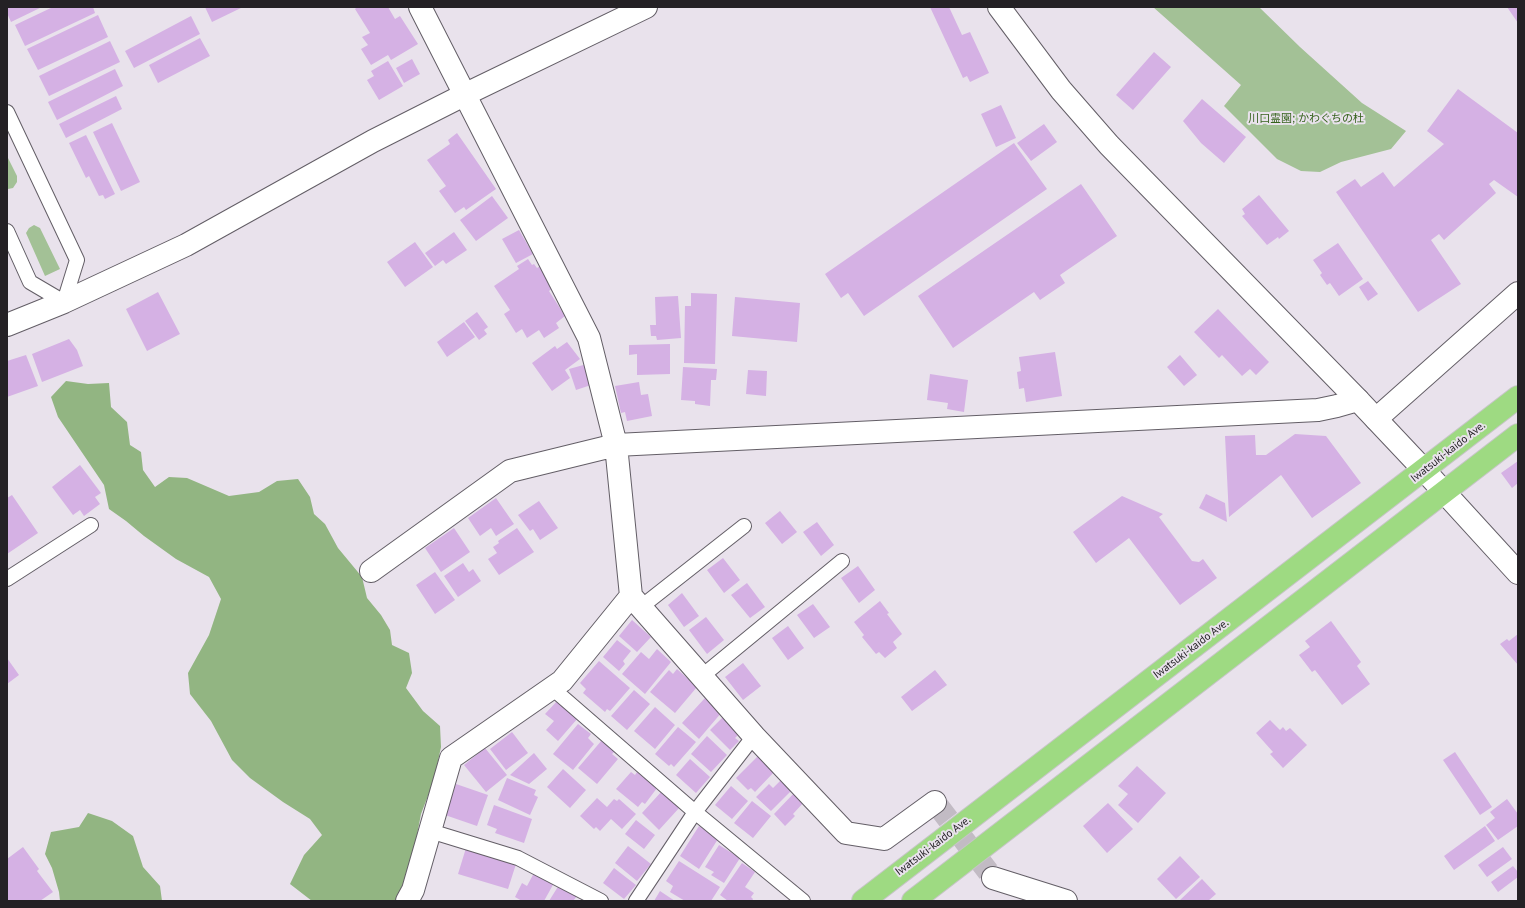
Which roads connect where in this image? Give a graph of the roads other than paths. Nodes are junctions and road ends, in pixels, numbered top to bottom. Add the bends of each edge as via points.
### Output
1 (420, 7) edge
2 (646, 7) edge
3 (999, 7) edge
4 (466, 94) junction
5 (7, 112) edge
6 (7, 231) edge
7 (1518, 293) edge
8 (64, 302) junction
9 (7, 325) edge
10 (1518, 397) edge
11 (1358, 400) junction
12 (1376, 419) junction
13 (1518, 435) edge
14 (616, 445) junction
15 (1424, 470) junction
16 (1444, 491) junction
17 (91, 525) dead end
18 (744, 526) dead end
19 (842, 561) dead end
20 (371, 571) dead end
21 (1518, 573) edge
22 (7, 579) edge
23 (636, 601) junction
24 (701, 677) junction
25 (552, 688) junction
26 (754, 736) junction
27 (935, 802) dead end
28 (695, 812) junction
29 (430, 831) junction
30 (993, 878) tunnel mouth
31 (407, 901) edge
32 (601, 901) edge
33 (636, 901) edge
34 (803, 901) edge
35 (863, 901) edge
36 (912, 901) edge
37 (1066, 901) edge

1 - 4 street
2 - 4 street
3 - 11 street via 1061,90 1109,145
4 - 8 street via 373,141 186,245
4 - 14 street via 589,338
5 - 8 lane via 77,260
6 - 8 lane via 30,282
7 - 12 street
8 - 9 street
10 - 15 highway, Iwatsuki-kaido Ave.
11 - 12 street
11 - 14 street via 1318,410
12 - 15 street
13 - 16 highway
14 - 20 street via 510,471
14 - 23 street
15 - 16 street
15 - 35 highway, Iwatsuki-kaido Ave.
16 - 21 street
16 - 36 highway
17 - 22 lane
18 - 23 lane
19 - 24 lane
23 - 24 street
23 - 25 street via 562,681
24 - 26 street
25 - 28 lane
25 - 29 street via 451,758
26 - 27 street via 846,833 884,839
26 - 28 lane
28 - 33 lane
28 - 34 lane
29 - 31 street via 413,890
29 - 32 lane via 518,858
30 - 37 street

